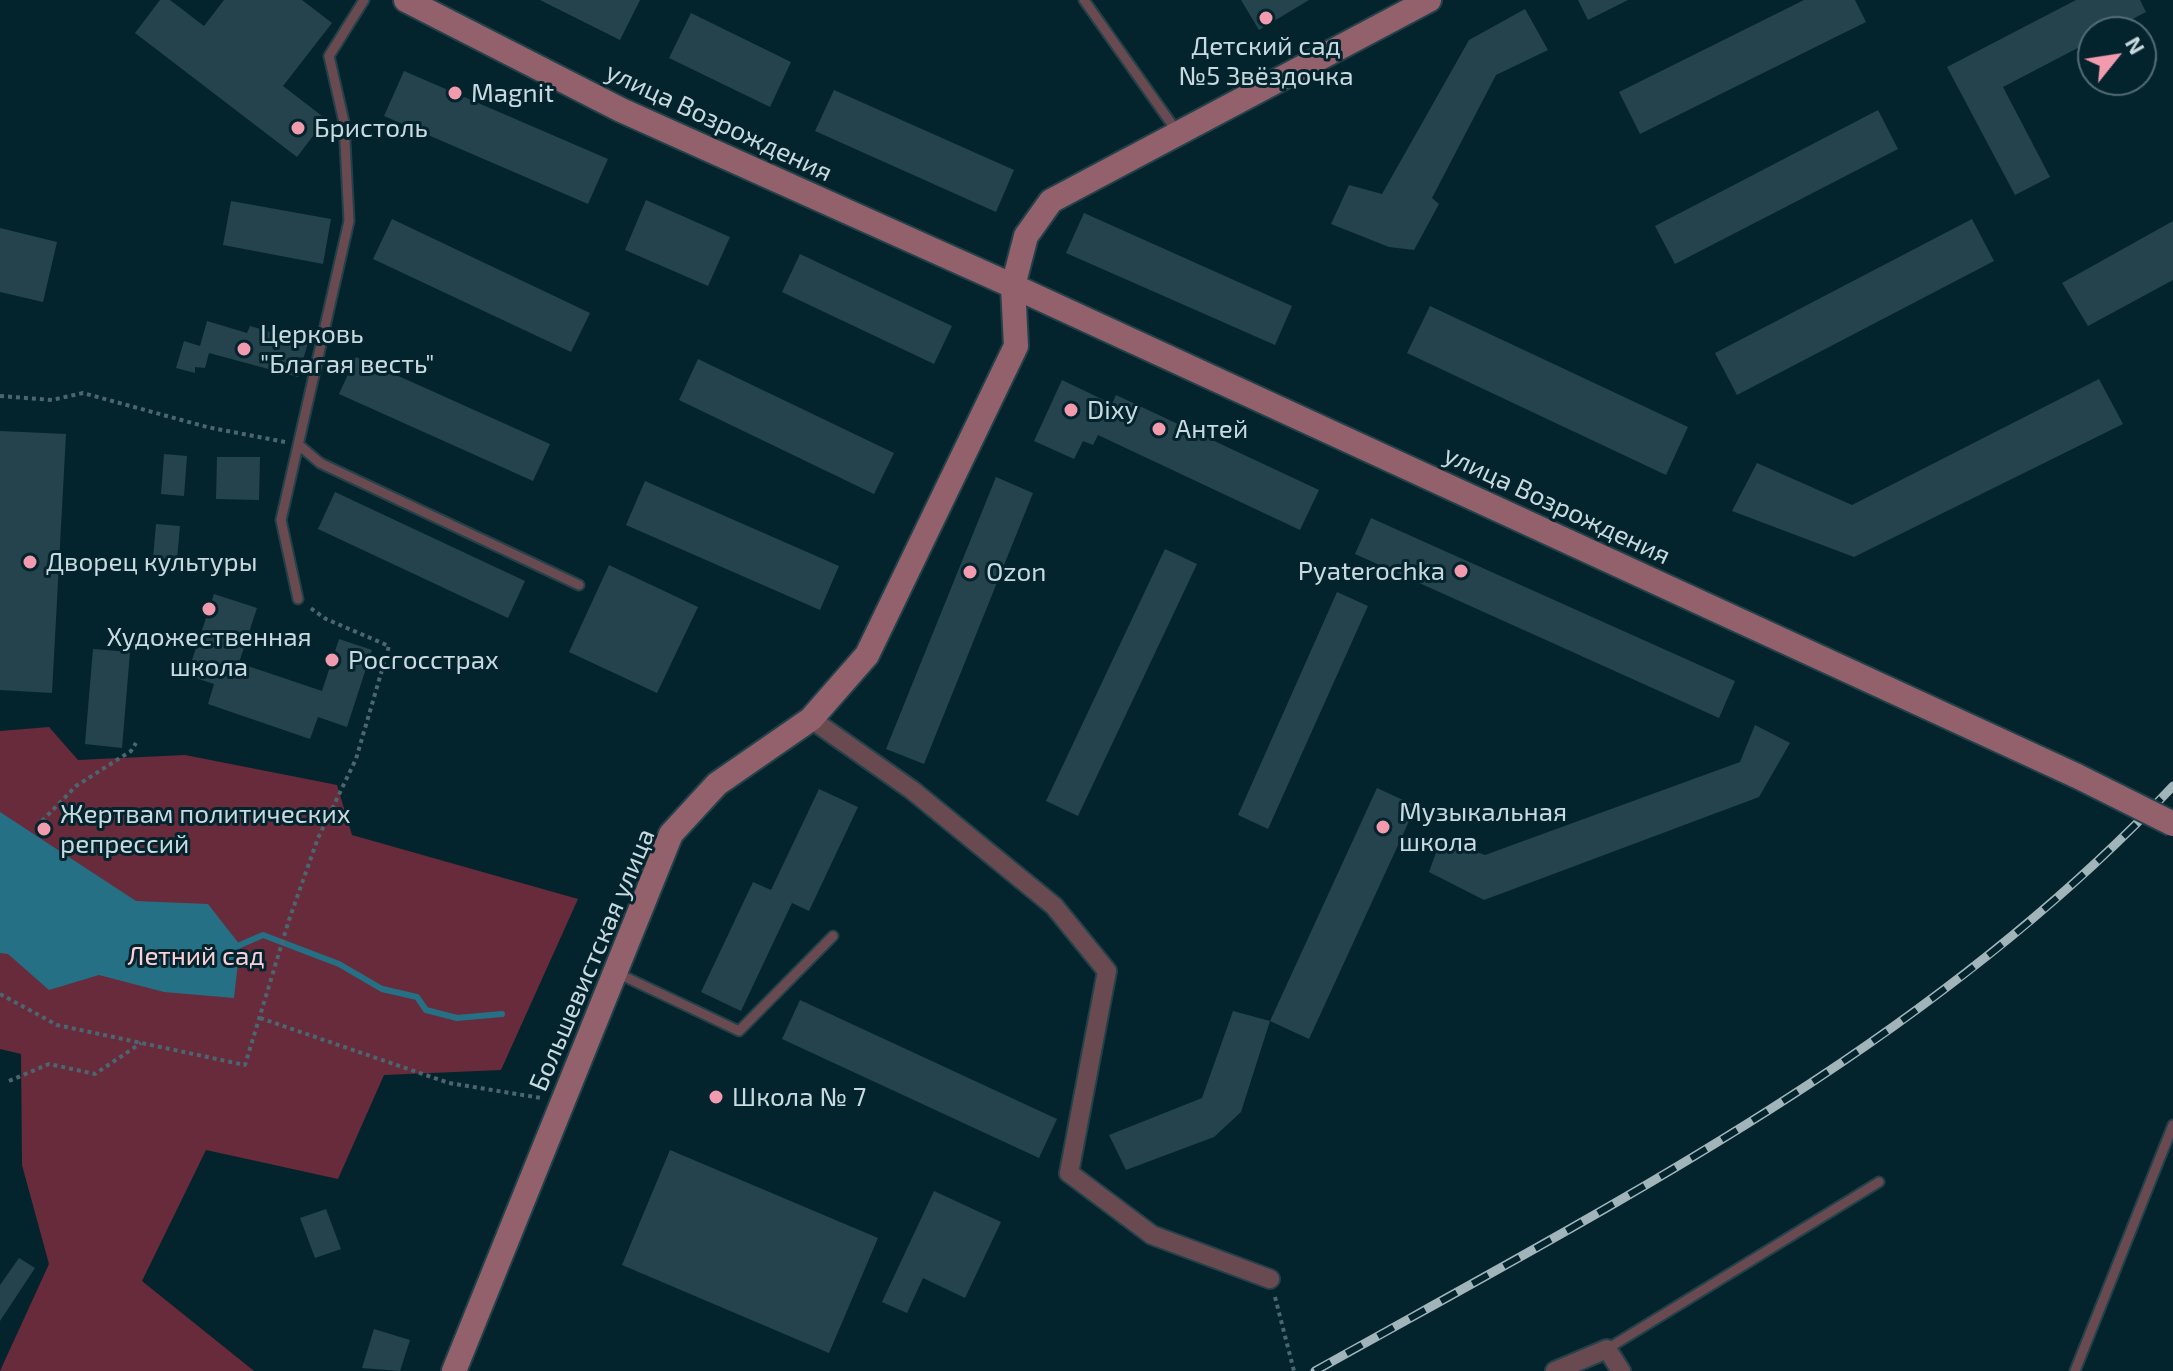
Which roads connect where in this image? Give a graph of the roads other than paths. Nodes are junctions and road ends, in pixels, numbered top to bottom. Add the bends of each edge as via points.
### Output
1 (364, 0) edge
2 (406, 0) edge
3 (1084, 0) edge
4 (1429, 0) edge
5 (1178, 133) junction
6 (1013, 286) junction
7 (299, 445) junction
8 (579, 585) dead end
9 (298, 599) road end
10 (811, 719) junction
11 (2173, 824) edge
12 (833, 936) dead end
13 (616, 972) junction
14 (2173, 1125) edge
15 (1879, 1182) dead end
16 (1270, 1279) road end
17 (1607, 1349) junction
18 (454, 1371) edge
19 (1555, 1371) edge
20 (1621, 1371) edge
21 (2075, 1371) edge

1 - 7 lane via 329,56 344,122 349,221
2 - 6 main road, улица Возрождения via 621,110
3 - 5 lane
4 - 5 main road
5 - 6 main road via 1051,201 1026,236
6 - 10 main road, Большевистская улица via 1016,346 867,655
6 - 11 main road, улица Возрождения, bridge
7 - 8 lane via 320,463
7 - 9 lane via 281,520
10 - 13 main road, Большевистская улица via 717,784 671,834
10 - 16 street via 912,790 1054,906 1107,971 1069,1173 1152,1235
12 - 13 lane via 739,1031
13 - 18 main road, Большевистская улица
14 - 21 lane
15 - 17 lane
17 - 19 street
17 - 20 street

